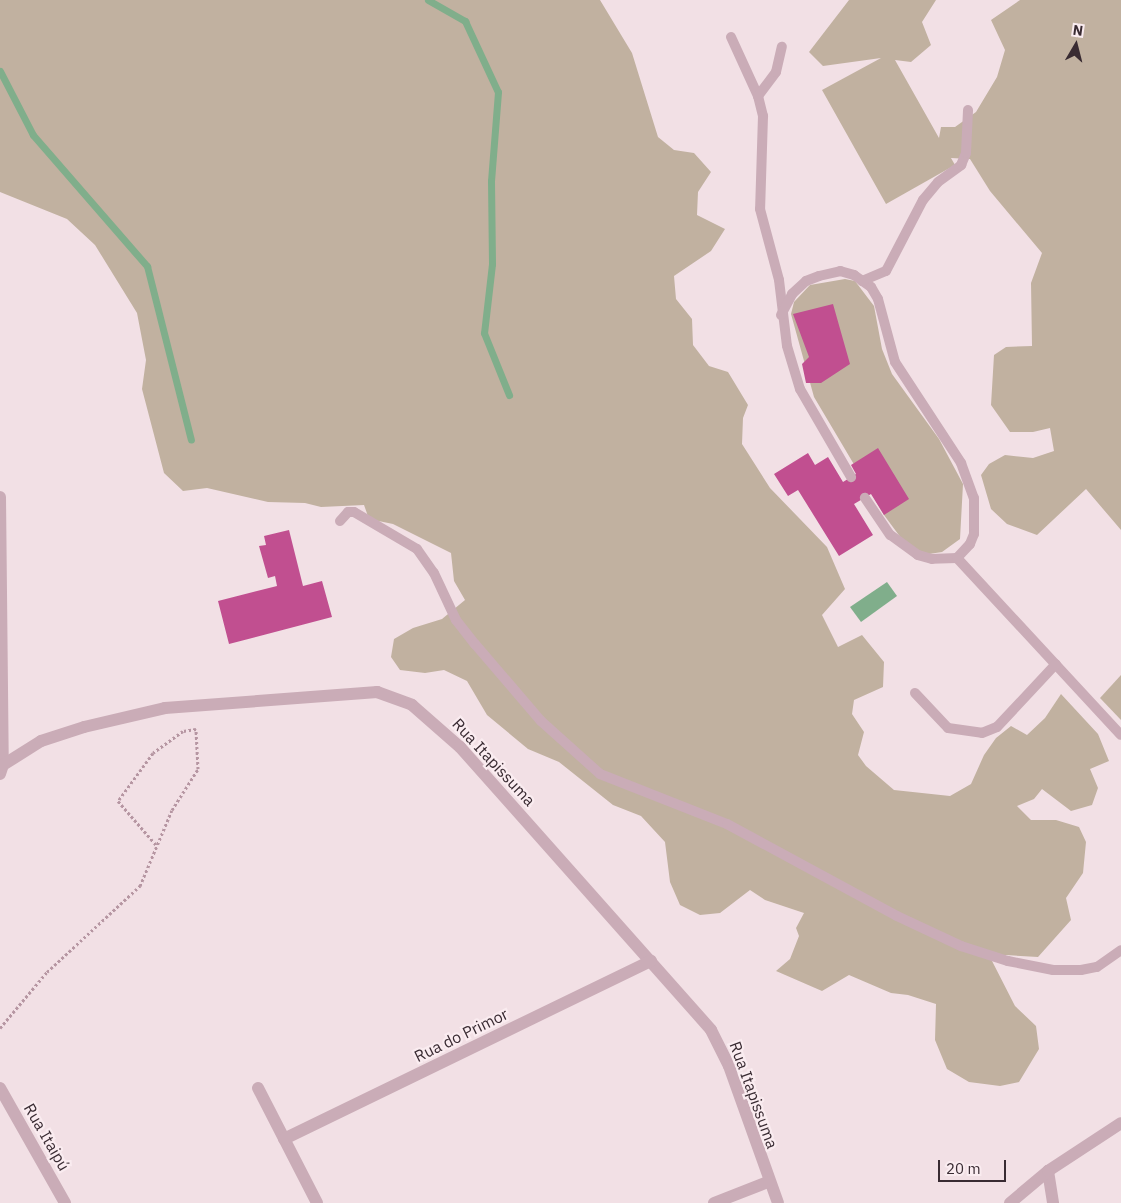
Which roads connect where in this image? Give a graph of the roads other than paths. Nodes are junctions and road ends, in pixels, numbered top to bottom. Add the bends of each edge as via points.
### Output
1 (731, 37) dead end
2 (782, 47) dead end
3 (758, 96) junction
4 (968, 110) dead end
5 (862, 282) junction
6 (781, 315) junction
7 (851, 477) dead end
8 (0, 496) edge
9 (865, 498) dead end
10 (340, 521) dead end
11 (0, 556) edge
12 (957, 558) junction
13 (1056, 664) junction
14 (915, 693) dead end
15 (1121, 735) edge
16 (2, 769) edge
17 (1121, 950) edge
18 (651, 960) junction
19 (0, 1088) edge
20 (258, 1088) dead end
21 (1121, 1123) edge
22 (284, 1139) junction
23 (1048, 1171) junction
24 (768, 1182) junction
25 (65, 1203) edge
26 (317, 1203) edge
27 (714, 1203) edge
28 (778, 1203) edge
29 (1010, 1203) edge
30 (1053, 1203) edge

1 - 3 lane
2 - 3 lane via 776,72
3 - 6 lane via 764,139 760,209 779,280
4 - 5 lane via 966,153 961,165 938,182 922,200 886,271
5 - 6 lane via 840,271 806,281 792,294
5 - 12 lane via 871,287 878,299 895,362 952,448 969,482 976,518 974,534 970,544
6 - 7 lane via 800,389
8 - 11 street
9 - 12 lane via 890,534 908,551 932,559
10 - 17 lane via 348,512 354,512 416,549 434,573 456,620 475,644 541,721 600,774 631,789 727,824 897,916 962,946 1008,961 1053,970 1081,970 1097,966
11 - 16 street
12 - 13 lane
13 - 14 lane via 997,727 982,733 948,728
13 - 15 lane
16 - 18 street, Rua Itapissuma via 41,741 165,708 361,693 391,695 429,718 460,747
18 - 22 street, Rua do Primor
18 - 24 street, Rua Itapissuma via 711,1030 729,1066
19 - 25 street, Rua Itaipú
20 - 22 street
21 - 23 street
22 - 26 street
23 - 29 street
23 - 30 street
24 - 27 street
24 - 28 street, Rua Itapissuma

